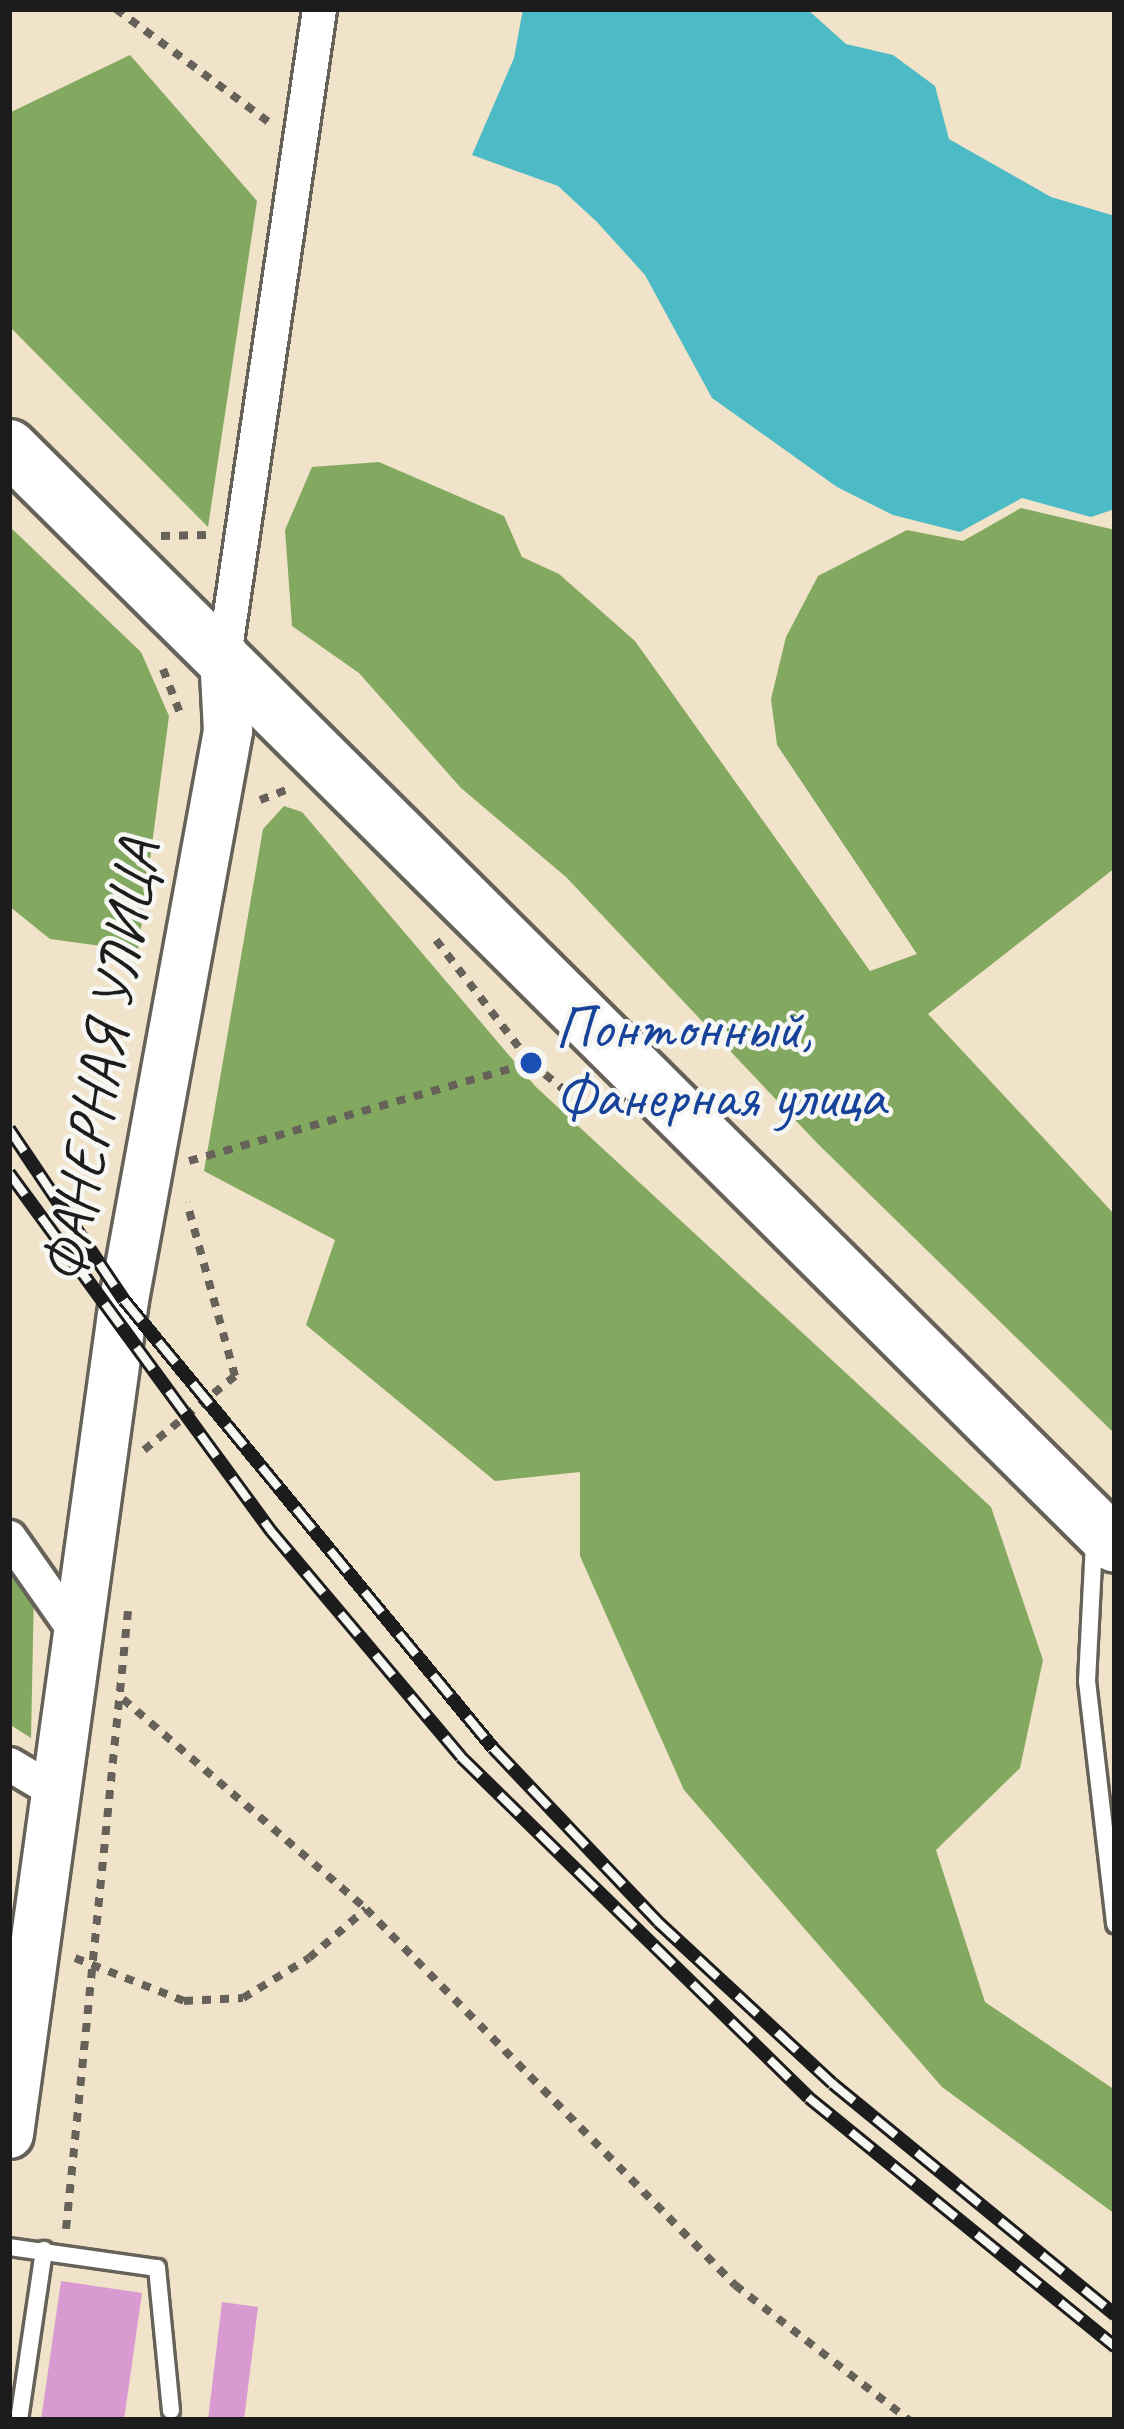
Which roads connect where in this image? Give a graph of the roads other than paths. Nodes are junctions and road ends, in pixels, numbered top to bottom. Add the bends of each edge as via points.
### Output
1 (319, 9) edge
2 (9, 447) edge
3 (224, 656) junction
4 (1105, 1535) edge
5 (9, 1538) edge
6 (77, 1634) junction
7 (9, 1764) edge
8 (56, 1792) junction
9 (1115, 1924) edge
10 (9, 2134) edge
11 (9, 2247) edge
12 (54, 2252) junction
13 (171, 2410) dead end
14 (19, 2420) edge

1 - 3 street
2 - 3 main road
3 - 4 main road
3 - 6 street, ФАНЕРНАЯ УЛИЦА via 228,731 124,1300
4 - 9 lane via 1087,1682
5 - 6 street
6 - 8 street, ФАНЕРНАЯ УЛИЦА
7 - 8 street
8 - 10 street, ФАНЕРНАЯ УЛИЦА
11 - 12 lane
12 - 13 lane via 158,2268
12 - 14 lane

